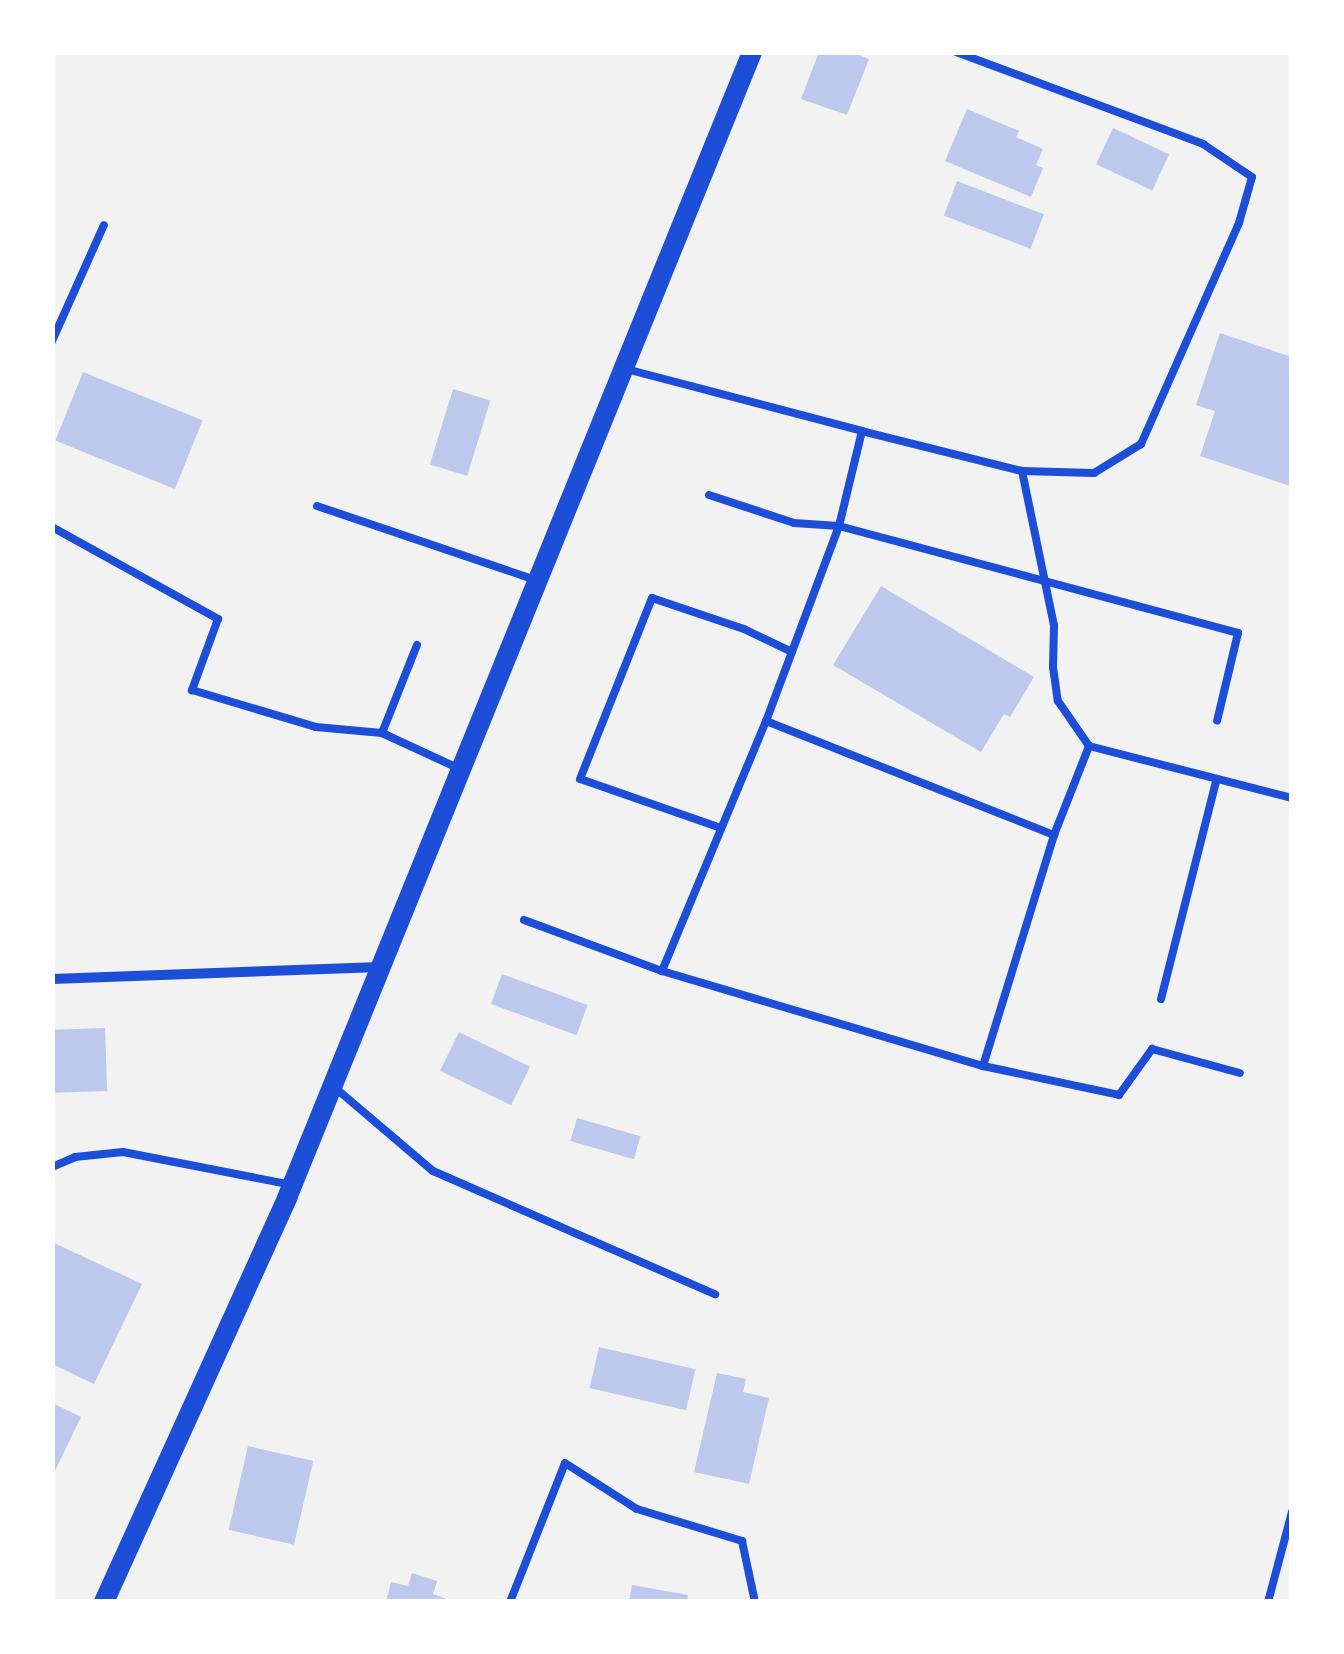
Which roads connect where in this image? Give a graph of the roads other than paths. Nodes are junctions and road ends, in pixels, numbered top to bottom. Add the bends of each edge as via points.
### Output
1 (752, 52) edge
2 (956, 52) edge
3 (104, 224) dead end
4 (52, 340) edge
5 (626, 369) junction
6 (862, 431) junction
7 (1022, 472) junction
8 (709, 495) dead end
9 (318, 506) dead end
10 (839, 526) junction
11 (52, 527) edge
12 (1044, 579) junction
13 (539, 582) junction
14 (417, 645) dead end
15 (792, 652) junction
16 (1217, 721) dead end
17 (766, 722) junction
18 (382, 733) junction
19 (1088, 746) junction
20 (462, 770) junction
21 (1216, 782) junction
22 (1292, 798) edge
23 (721, 828) junction
24 (1054, 835) junction
25 (524, 920) dead end
26 (382, 967) junction
27 (662, 970) junction
28 (52, 979) edge
29 (1161, 1000) dead end
30 (983, 1066) junction
31 (1240, 1072) dead end
32 (333, 1086) junction
33 (52, 1168) edge
34 (292, 1185) junction
35 (714, 1294) dead end
36 (1292, 1512) edge
37 (104, 1602) edge
38 (510, 1602) edge
39 (755, 1602) edge
40 (1268, 1602) edge

1 - 5 main road
2 - 7 lane via 1173,129 1252,177 1239,223 1140,444 1094,473
3 - 4 lane
5 - 6 lane
5 - 13 main road
6 - 7 lane
6 - 10 lane
7 - 12 lane
8 - 10 lane via 794,524
9 - 13 lane
10 - 12 lane
10 - 15 lane
11 - 18 lane via 218,619 192,690 316,727
12 - 16 lane via 1238,633
12 - 19 lane via 1058,700
13 - 20 main road
14 - 18 lane
15 - 17 lane
15 - 23 lane via 652,598 580,779
17 - 23 lane
17 - 24 lane
18 - 20 lane
19 - 21 lane
19 - 24 lane
20 - 26 main road
21 - 22 lane
21 - 29 lane
23 - 27 lane
24 - 30 lane
25 - 27 lane
26 - 28 street
26 - 32 main road
27 - 30 lane
30 - 31 lane via 1119,1095 1152,1050
32 - 34 main road
32 - 35 lane via 433,1171
33 - 34 lane via 74,1157 123,1152
34 - 37 main road
36 - 40 lane
38 - 39 lane via 565,1463 637,1509 742,1541

